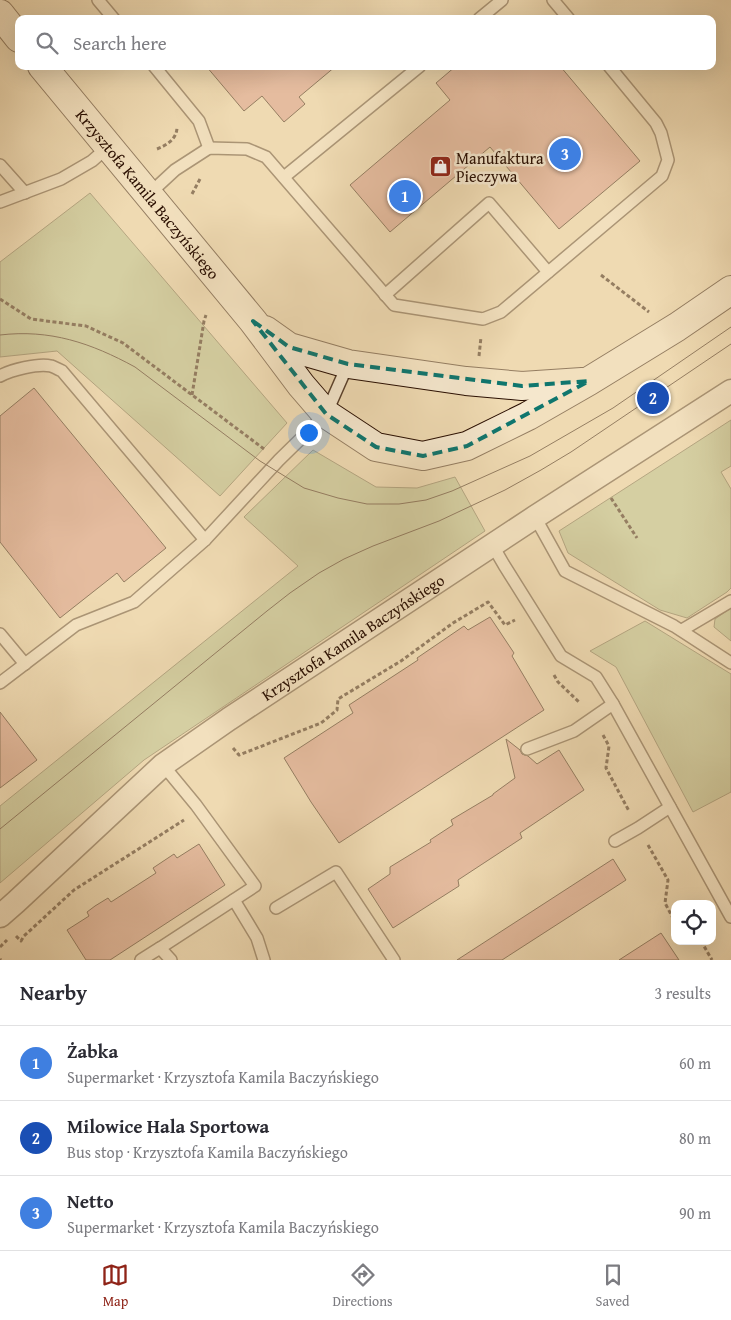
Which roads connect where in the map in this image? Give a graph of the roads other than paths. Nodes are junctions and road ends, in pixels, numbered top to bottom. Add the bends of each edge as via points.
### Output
1 (98, 0) edge
2 (502, 0) edge
3 (553, 0) edge
4 (0, 14) edge
5 (111, 15) edge
6 (484, 15) edge
7 (565, 15) edge
8 (15, 33) edge
9 (45, 70) edge
10 (157, 70) edge
11 (415, 70) edge
12 (612, 70) edge
13 (108, 147) junction
14 (209, 148) junction
15 (0, 165) edge
16 (284, 177) junction
17 (25, 193) junction
18 (148, 195) junction
19 (0, 202) edge
20 (548, 272) junction
21 (731, 290) edge
22 (385, 295) junction
23 (253, 321) junction
24 (348, 364) junction
25 (0, 376) edge
26 (589, 381) junction
27 (731, 391) edge
28 (326, 414) junction
29 (535, 517) junction
30 (205, 540) junction
31 (493, 546) junction
32 (731, 601) edge
33 (682, 630) junction
34 (0, 634) edge
35 (731, 663) edge
36 (25, 664) junction
37 (0, 683) edge
38 (613, 704) junction
39 (527, 749) dead end
40 (163, 765) junction
41 (670, 807) junction
42 (615, 841) dead end
43 (234, 900) junction
44 (276, 908) dead end
45 (0, 916) edge
46 (731, 917) edge
47 (160, 948) junction
48 (140, 960) edge
49 (171, 960) edge
50 (264, 960) edge
51 (394, 960) edge

1 - 5 lane
2 - 6 lane
3 - 7 lane
4 - 8 street
9 - 13 street, Krzysztofa Kamila Baczyńskiego
10 - 14 lane via 200,121
11 - 16 lane
12 - 20 lane via 656,123 668,160 662,176
13 - 17 lane via 92,161
13 - 18 street, Krzysztofa Kamila Baczyńskiego
14 - 16 lane via 247,149 266,157
14 - 18 lane via 175,170
15 - 17 lane
16 - 22 lane
17 - 19 lane
18 - 23 street, Krzysztofa Kamila Baczyńskiego
20 - 22 lane via 501,312 483,319 394,305
20 - 22 lane via 489,203
21 - 26 street, Krzysztofa Kamila Baczyńskiego
23 - 24 street, Krzysztofa Kamila Baczyńskiego via 289,346
23 - 28 street, Krzysztofa Kamila Baczyńskiego via 300,385
24 - 26 street, Krzysztofa Kamila Baczyńskiego via 522,386
24 - 28 lane
25 - 30 lane via 39,365 62,371
26 - 28 street, Krzysztofa Kamila Baczyńskiego via 467,446 423,456 376,447
27 - 29 street, Krzysztofa Kamila Baczyńskiego
28 - 30 lane
29 - 31 street, Krzysztofa Kamila Baczyńskiego
29 - 33 lane via 565,571
30 - 36 lane via 134,602 76,625
31 - 38 lane via 561,656 596,676
31 - 40 street, Krzysztofa Kamila Baczyńskiego
32 - 33 lane
33 - 35 lane
34 - 36 lane
36 - 37 lane
38 - 39 lane via 574,731
38 - 41 lane
40 - 43 lane via 255,886
40 - 45 street, Krzysztofa Kamila Baczyńskiego
41 - 42 lane
41 - 46 lane
43 - 47 lane
43 - 50 lane via 257,938
44 - 51 lane via 336,872
47 - 48 lane
47 - 49 lane

